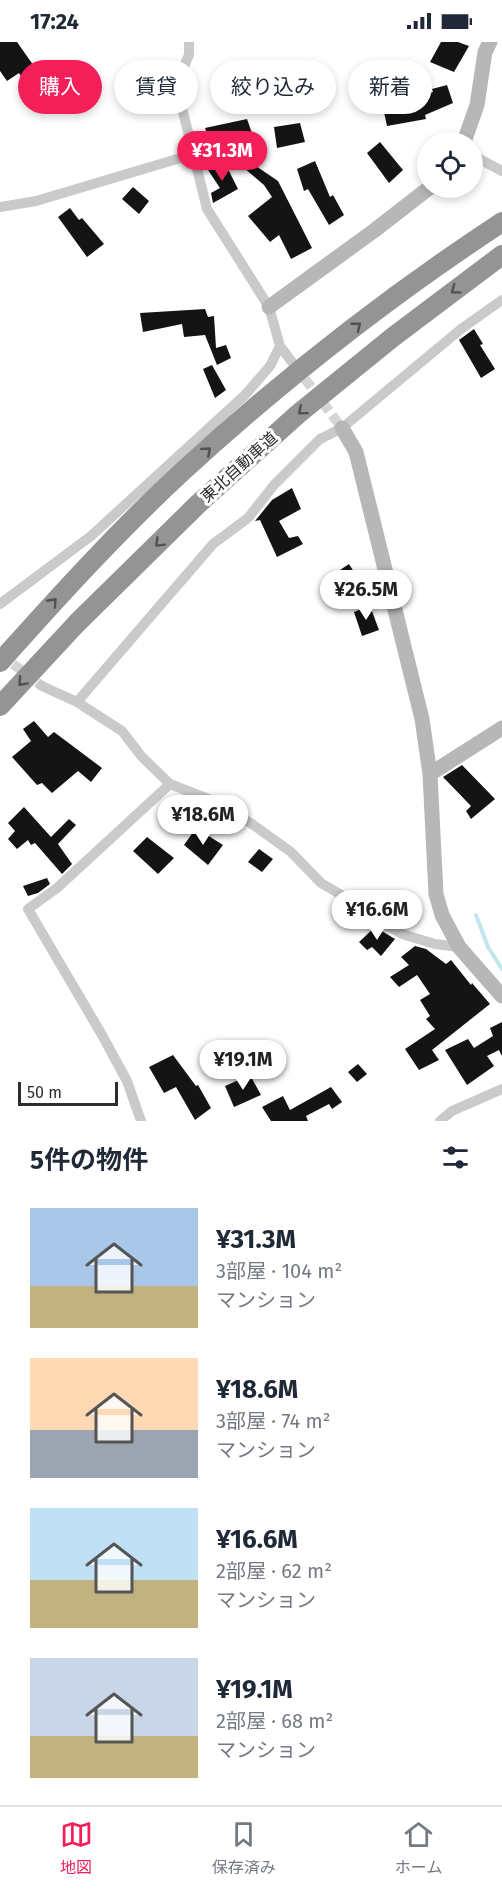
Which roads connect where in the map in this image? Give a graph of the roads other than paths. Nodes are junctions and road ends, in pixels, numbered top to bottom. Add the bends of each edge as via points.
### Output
1 (189, 42) edge
2 (490, 42) edge
3 (468, 132) edge
4 (194, 154) junction
5 (483, 161) edge
6 (502, 171) edge
7 (417, 198) edge
8 (0, 207) edge
9 (502, 222) edge
10 (502, 255) edge
11 (502, 300) edge
12 (269, 307) junction
13 (280, 346) junction
14 (292, 362) tunnel mouth
15 (342, 428) junction
16 (0, 604) edge
17 (0, 662) edge
18 (42, 686) tunnel mouth
19 (77, 702) junction
20 (0, 706) edge
21 (502, 728) edge
22 (430, 774) junction
23 (170, 784) junction
24 (459, 947) junction
25 (502, 996) edge
26 (502, 1089) edge
27 (141, 1121) edge
28 (440, 1121) edge

1 - 4 street via 181,85
2 - 3 street
4 - 8 street via 36,201
4 - 12 street via 207,209
5 - 6 street
7 - 12 street
17 -> 9 highway, 東北自動車道 via 74,579 183,471 375,312
10 -> 20 highway, 東北自動車道 via 298,414 197,505 77,623
11 - 15 street via 461,328
12 - 13 street
13 - 14 street
13 - 16 street via 270,366 245,395 90,536
15 - 19 street via 320,439 274,485 248,518 213,544
15 - 22 street via 356,452 422,719
18 - 19 street
19 - 23 street via 122,731 142,758
21 - 22 street
22 - 24 street via 436,894
23 - 24 street via 216,802 252,824 291,852 321,883 386,925 435,944
23 - 27 street via 57,888 28,909 127,1081
24 - 25 street
26 - 28 street via 452,1111

